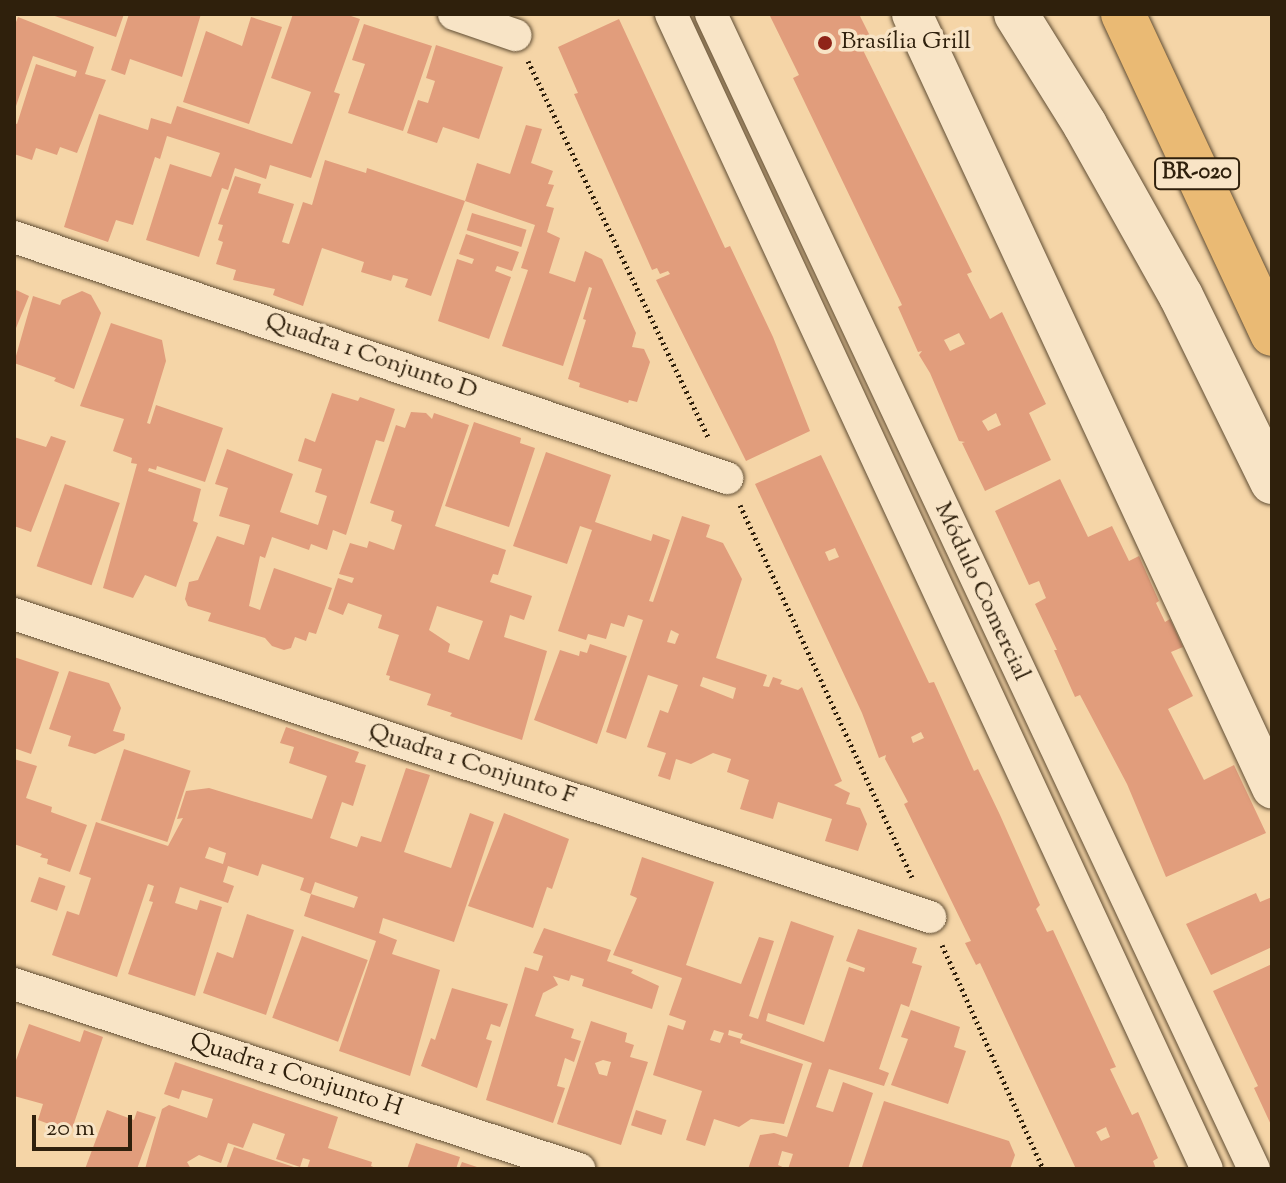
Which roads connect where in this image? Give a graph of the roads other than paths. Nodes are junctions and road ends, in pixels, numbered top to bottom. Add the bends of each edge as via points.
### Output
1 (454, 14) edge
2 (671, 14) edge
3 (711, 14) edge
4 (912, 14) edge
5 (1016, 14) edge
6 (1123, 14) edge
7 (515, 35) road end
8 (14, 237) edge
9 (1272, 334) edge
10 (727, 478) road end
11 (1272, 482) edge
12 (955, 537) junction
13 (922, 553) junction
14 (14, 614) edge
15 (1272, 788) edge
16 (930, 917) road end
17 (14, 984) edge
18 (1183, 1020) junction
19 (1147, 1037) junction
20 (579, 1169) edge
21 (1207, 1169) edge
22 (1254, 1169) edge

1 - 7 street
2 - 13 street, Módulo Comercial
3 - 12 street, Módulo Comercial
4 - 15 street
5 - 11 main road via 1181,296
6 - 9 highway, BR-020
8 - 10 street, Quadra 1 Conjunto D
12 - 13 street
12 - 18 street, Módulo Comercial
13 - 19 street, Módulo Comercial
14 - 16 street, Quadra 1 Conjunto F
17 - 20 street, Quadra 1 Conjunto H
18 - 19 street
18 - 22 street, Módulo Comercial
19 - 21 street, Módulo Comercial

